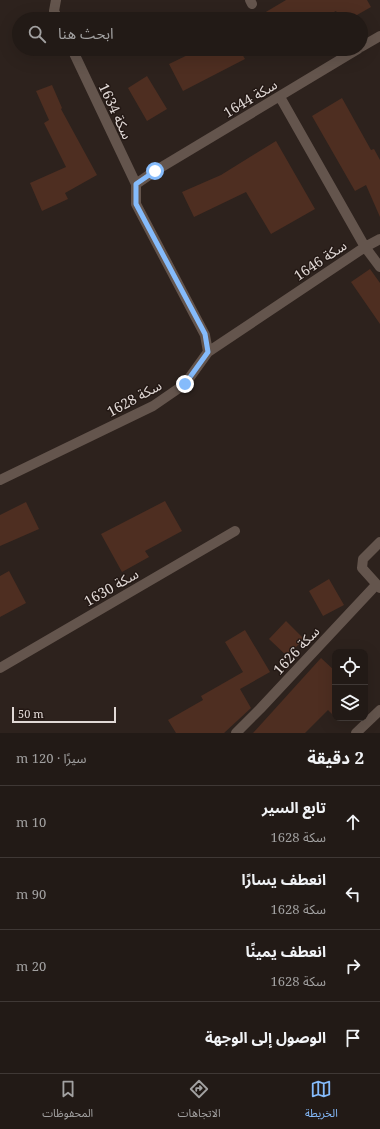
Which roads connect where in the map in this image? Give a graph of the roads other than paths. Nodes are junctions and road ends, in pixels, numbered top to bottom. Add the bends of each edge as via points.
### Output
1 (56, 0) edge
2 (54, 12) edge
3 (380, 36) edge
4 (368, 43) edge
5 (75, 56) edge
6 (346, 56) edge
7 (280, 96) junction
8 (136, 184) junction
9 (380, 239) edge
10 (365, 247) junction
11 (380, 267) edge
12 (208, 352) junction
13 (0, 480) edge
14 (235, 531) dead end
15 (380, 542) edge
16 (378, 587) edge
17 (0, 668) edge
18 (380, 710) edge
19 (236, 733) edge
20 (356, 733) edge

1 - 2 street
3 - 4 street
5 - 8 street, سكة 1634
6 - 7 street, سكة 1644
7 - 8 street, سكة 1644
7 - 10 street, سكة 1646
8 - 12 street via 136,204 205,334
9 - 10 street
10 - 11 street
10 - 12 street, سكة 1646
12 - 13 street, سكة 1628 via 185,384 153,406
14 - 17 street, سكة 1630
15 - 16 street via 363,559 362,568
16 - 19 street, سكة 1626
18 - 20 street

